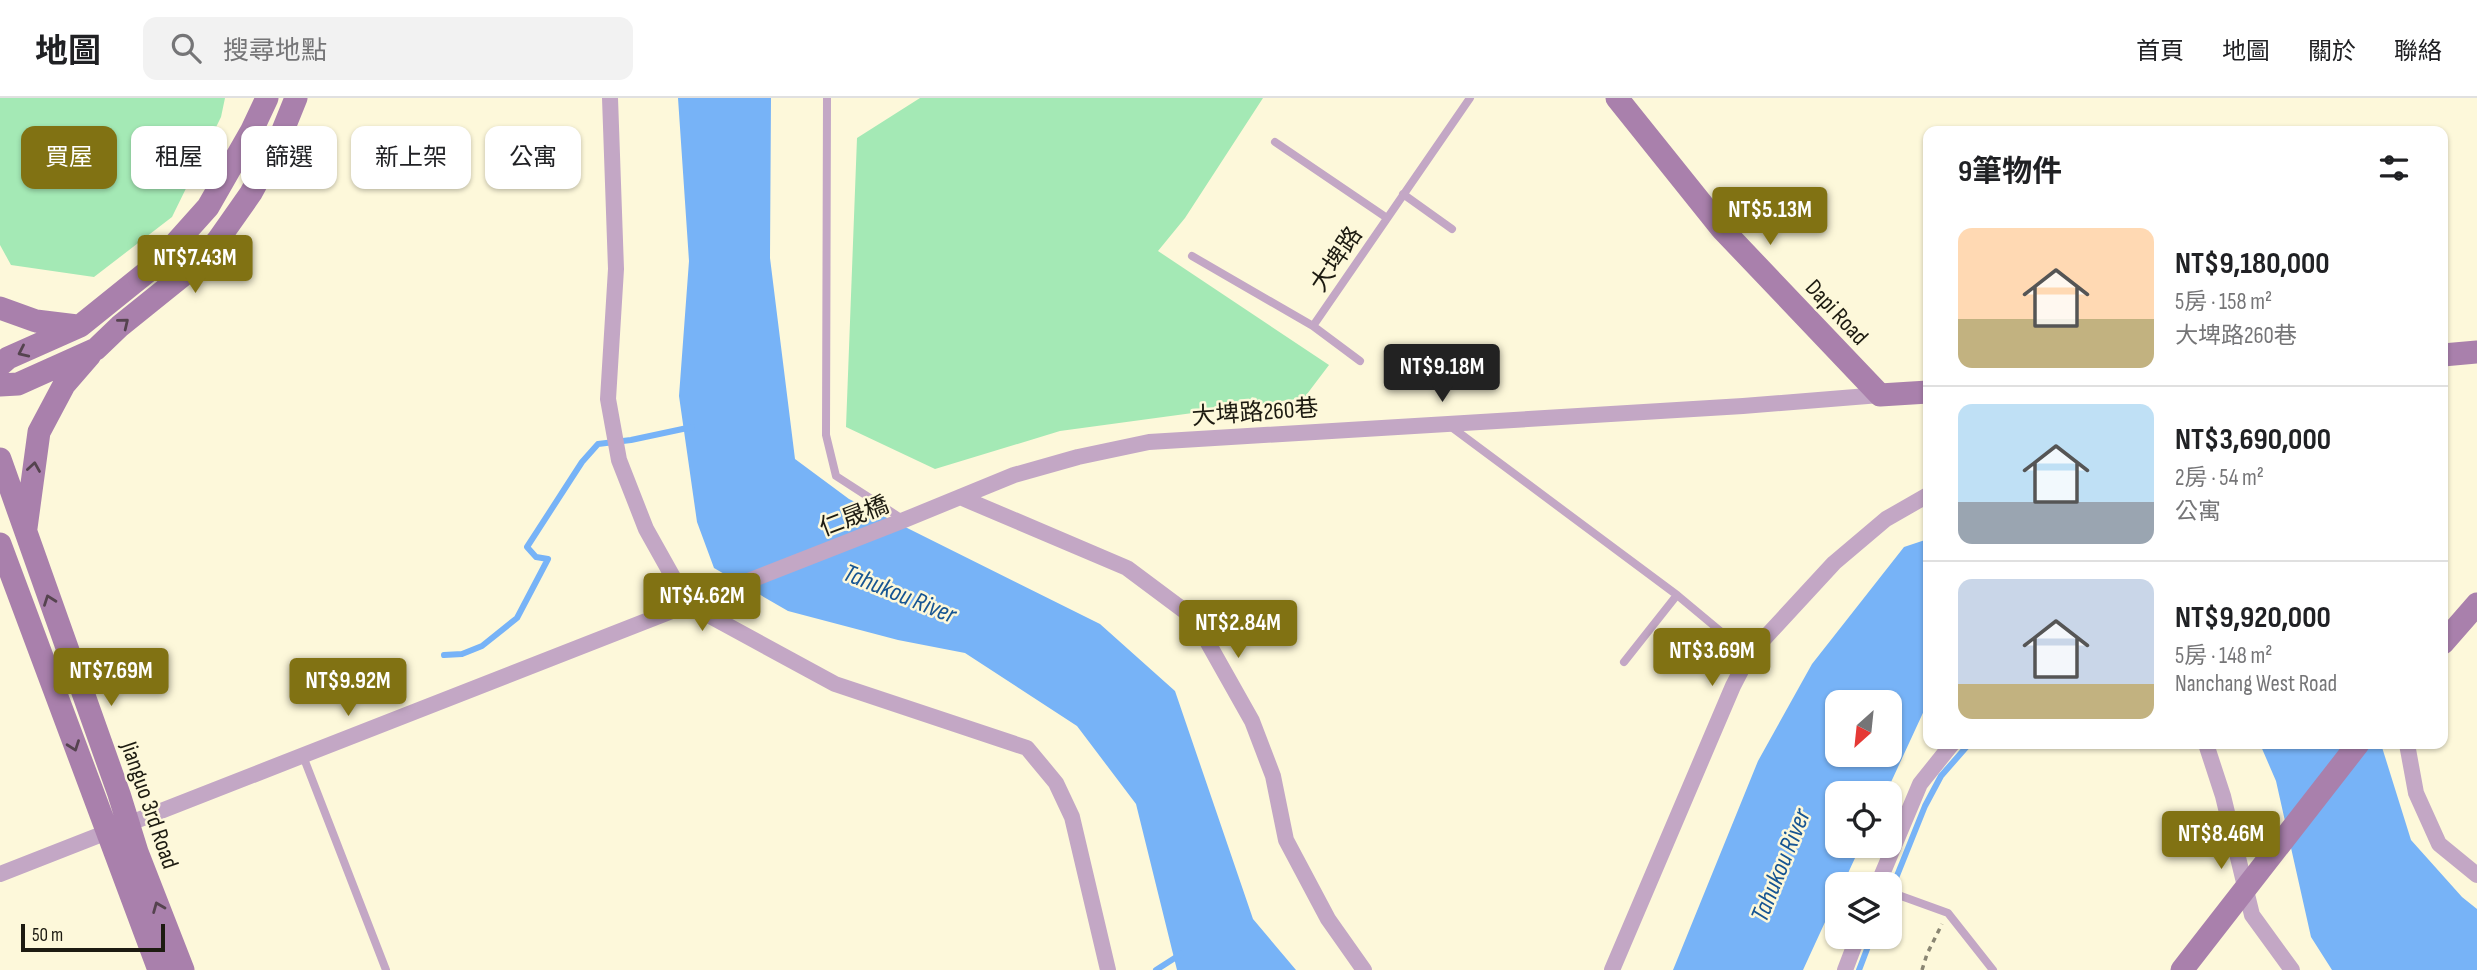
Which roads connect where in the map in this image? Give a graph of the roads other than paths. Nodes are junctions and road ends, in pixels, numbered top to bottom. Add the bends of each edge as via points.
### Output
1 (267, 98) edge
2 (296, 98) edge
3 (610, 98) edge
4 (827, 98) edge
5 (1470, 98) edge
6 (1618, 98) edge
7 (1275, 142) dead end
8 (1403, 194) junction
9 (1387, 218) junction
10 (1452, 229) dead end
11 (1192, 256) dead end
12 (0, 308) edge
13 (80, 326) junction
14 (1313, 326) junction
15 (96, 349) junction
16 (2477, 352) edge
17 (2448, 355) edge
18 (1360, 361) dead end
19 (0, 365) edge
20 (0, 385) edge
21 (1923, 392) edge
22 (1880, 395) junction
23 (1445, 422) junction
24 (0, 459) edge
25 (1014, 475) joint
26 (960, 497) junction
27 (1923, 498) edge
28 (904, 520) junction
29 (25, 535) junction
30 (0, 544) edge
31 (1678, 595) junction
32 (688, 604) junction
33 (2477, 604) edge
34 (2448, 637) edge
35 (1749, 655) junction
36 (1624, 662) dead end
37 (1948, 749) edge
38 (2208, 749) edge
39 (2354, 749) edge
40 (2408, 749) edge
41 (303, 756) junction
42 (128, 824) junction
43 (106, 832) junction
44 (1883, 872) edge
45 (0, 874) edge
46 (2477, 875) edge
47 (2244, 890) junction
48 (1902, 896) edge
49 (1853, 949) edge
50 (159, 970) edge
51 (183, 970) edge
52 (386, 970) edge
53 (1108, 970) edge
54 (1364, 970) edge
55 (1612, 970) edge
56 (1845, 970) edge
57 (1993, 970) edge
58 (2182, 970) edge
59 (2292, 970) edge

1 - 13 street via 208,207 157,264
15 -> 2 street via 197,264 218,240 265,168
3 - 32 street via 616,269 608,399 619,460 646,529
4 - 28 lane via 826,435 836,476
5 - 8 lane, 大埤路
6 - 22 street, Dapi Road via 1722,229
7 - 9 lane
8 - 9 lane, 大埤路
8 - 10 lane
9 - 14 lane, 大埤路
11 - 14 lane, 大埤路
12 - 13 street via 36,321
13 -> 19 street
14 - 18 lane
15 - 20 street via 18,384
29 -> 15 street via 40,432 64,385
16 - 17 street
21 - 22 street
22 - 23 street, 大埤路260巷
23 - 25 street, 大埤路260巷 via 1149,442
23 - 31 lane
24 - 29 street, Jianguo 3rd Road
25 - 26 street, 仁晟橋
26 - 28 street, 仁晟橋
26 - 54 street via 1127,568 1194,618 1252,721 1273,776 1286,840 1328,919
27 - 35 street via 1886,519 1834,564
28 - 32 street, 仁晟橋
42 -> 29 street, Jianguo 3rd Road
30 -> 43 street, Jianguo 3rd Road
31 - 35 lane
31 - 36 lane
32 - 41 street, 仁晟橋
32 - 53 street via 835,684 1027,748 1056,783 1072,817
33 - 34 street
35 - 55 street
37 - 44 street via 1920,784
38 - 47 street via 2224,796
39 - 47 street
40 - 46 street via 2416,793 2439,844
41 - 42 street, 仁晟橋
41 - 52 lane
42 - 43 street, 仁晟橋
51 -> 42 street, Jianguo 3rd Road
43 - 45 street, 仁晟橋
43 - 50 street, Jianguo 3rd Road
47 - 58 street
47 - 59 street via 2252,915
48 - 57 lane via 1948,913
49 - 56 street

